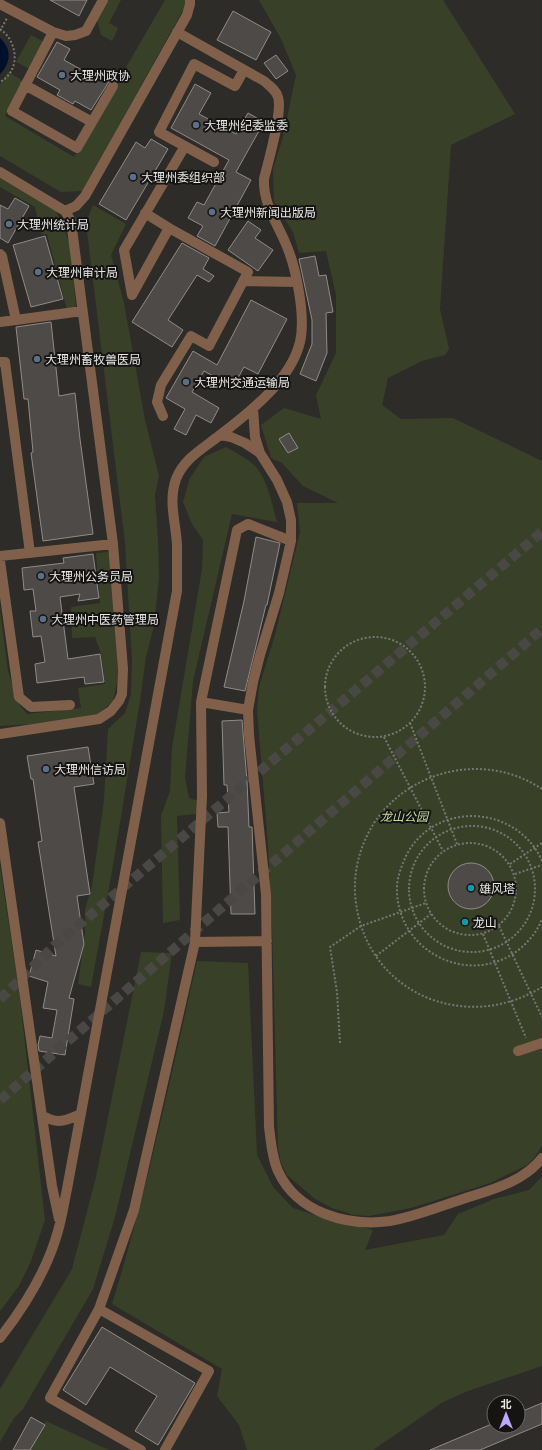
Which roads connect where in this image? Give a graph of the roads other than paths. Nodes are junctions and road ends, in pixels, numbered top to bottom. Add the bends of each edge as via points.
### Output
1 (103, 0) edge
2 (190, 0) edge
3 (0, 4) edge
4 (53, 32) junction
5 (177, 32) junction
6 (244, 70) junction
7 (25, 85) junction
8 (113, 86) dead end
9 (92, 122) junction
10 (185, 146) junction
11 (214, 162) dead end
12 (0, 172) edge
13 (65, 211) junction
14 (145, 213) junction
15 (169, 228) junction
16 (0, 254) edge
17 (243, 281) junction
18 (297, 282) junction
19 (5, 291) edge
20 (82, 311) junction
21 (16, 320) junction
22 (0, 322) edge
23 (0, 362) edge
24 (253, 408) junction
25 (163, 416) dead end
26 (220, 435) junction
27 (260, 452) junction
28 (291, 541) junction
29 (113, 544) junction
30 (30, 553) junction
31 (0, 556) edge
32 (0, 561) edge
33 (201, 702) junction
34 (70, 705) dead end
35 (248, 710) junction
36 (0, 734) edge
37 (0, 823) edge
38 (267, 941) junction
39 (195, 942) junction
40 (542, 1042) edge
41 (518, 1051) dead end
42 (81, 1114) junction
43 (43, 1116) junction
44 (542, 1158) edge
45 (60, 1223) junction
46 (99, 1309) junction
47 (0, 1338) edge
48 (141, 1450) edge
49 (165, 1450) edge

1 - 4 street via 86,31 66,36
2 - 5 street via 187,15
3 - 4 street
4 - 7 street
5 - 6 street
5 - 13 street via 85,196 76,206
6 - 10 street via 236,86 194,64 159,132
6 - 18 street via 272,87 278,97 280,109 264,188 269,209 290,253
7 - 9 street
7 - 9 street via 12,111 77,148
8 - 9 street
10 - 11 street
10 - 14 street
12 - 13 street
13 - 20 street via 72,228
14 - 15 street
14 - 15 street via 124,250 132,295
15 - 17 street via 248,272
16 - 19 street
17 - 18 street
17 - 25 street via 209,346 191,336 161,385 157,402
18 - 24 street via 302,333 296,355 289,370
19 - 21 street
20 - 21 street
20 - 29 street
21 - 22 street
23 - 30 street via 5,362
24 - 26 street
24 - 27 street via 255,437
26 - 27 street via 232,437
26 - 42 street via 188,460 181,469 174,489 177,591
27 - 28 street via 287,502 291,520
28 - 33 street via 248,524 237,530
28 - 35 street via 253,682
29 - 30 street
29 - 36 street via 123,669 123,686 119,701 111,711 99,719
30 - 31 street
32 - 34 street via 19,697 31,707
33 - 35 street
33 - 39 street via 202,796
35 - 38 street via 266,894
37 - 43 street
38 - 39 street
38 - 44 street via 271,1146 279,1173 306,1204 331,1216 348,1220 365,1222 408,1217 492,1189 524,1174
39 - 46 street via 134,1210
40 - 41 street
42 - 43 street via 59,1121
42 - 45 street
43 - 45 street via 52,1186
45 - 47 street via 52,1250 37,1284
46 - 48 street via 50,1398
46 - 49 street via 209,1371

